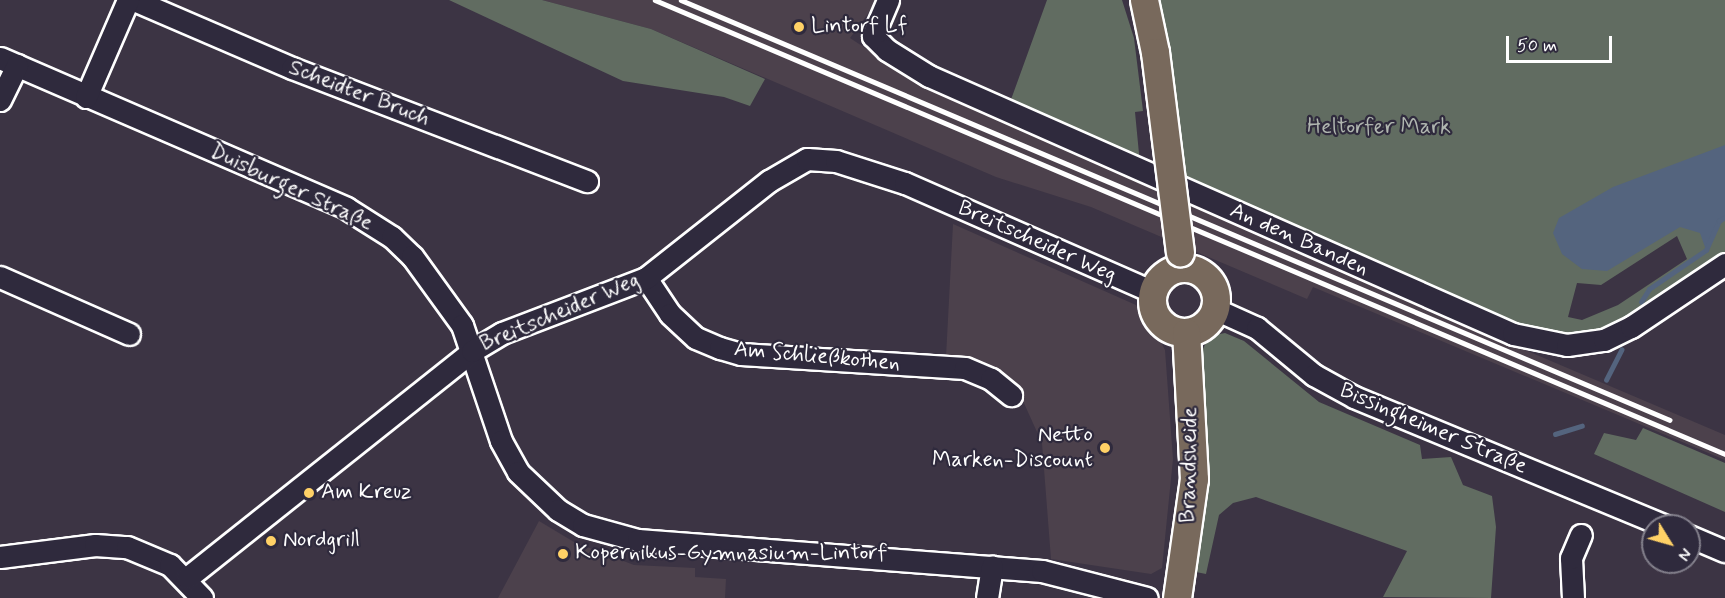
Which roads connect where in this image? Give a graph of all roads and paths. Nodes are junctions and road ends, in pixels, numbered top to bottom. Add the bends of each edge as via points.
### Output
1 (128, 0) edge
2 (134, 0) edge
3 (888, 0) edge
4 (1144, 0) edge
5 (8, 62) edge
6 (86, 96) junction
7 (0, 100) edge
8 (587, 181) dead end
9 (1181, 260) junction
10 (1725, 264) edge
11 (0, 277) edge
12 (646, 278) junction
13 (1153, 292) junction
14 (1215, 309) junction
15 (1186, 332) junction
16 (129, 334) dead end
17 (472, 351) junction
18 (1011, 395) dead end
19 (1641, 516) edge
20 (1581, 535) dead end
21 (1701, 541) edge
22 (1725, 551) edge
23 (0, 557) edge
24 (992, 566) junction
25 (187, 578) junction
26 (202, 598) edge
27 (987, 598) edge
28 (1147, 598) edge
29 (1177, 598) edge
30 (1573, 598) edge

1 - 6 street
2 - 8 street, Scheidter Bruch via 303,73
3 - 10 street, An den Banden via 875,29 876,41 929,76 1513,334 1567,345 1604,340 1631,327
4 - 9 main road, bridge via 1155,52
5 - 6 street, Duisburger Straße
5 - 7 street
6 - 17 street, Duisburger Straße via 372,222 412,256 429,277 462,325
9 - 13 main road via 1163,276
9 - 14 main road via 1209,280 1216,296
11 - 16 street
12 - 13 street, Breitscheider Weg via 791,165 820,158 904,183
12 - 17 street, Breitscheider Weg via 502,333
12 - 18 street, Am Schließkothen via 679,322 696,338 720,348 741,354 965,368 991,379
13 - 15 main road via 1152,302 1160,321
14 - 15 main road via 1204,325
14 - 19 street, Bissingheimer Straße via 1257,328 1314,375 1354,397
15 - 29 main road, Brandsheide via 1194,479
17 - 24 street, Duisburger Straße via 501,441 518,472 558,510 583,525 638,540
17 - 25 street, Breitscheider Weg
20 - 30 street via 1571,558
21 - 22 street
23 - 25 street via 95,545 127,547 152,554
24 - 27 street
24 - 28 street, Duisburger Straße via 1048,572
25 - 26 street

